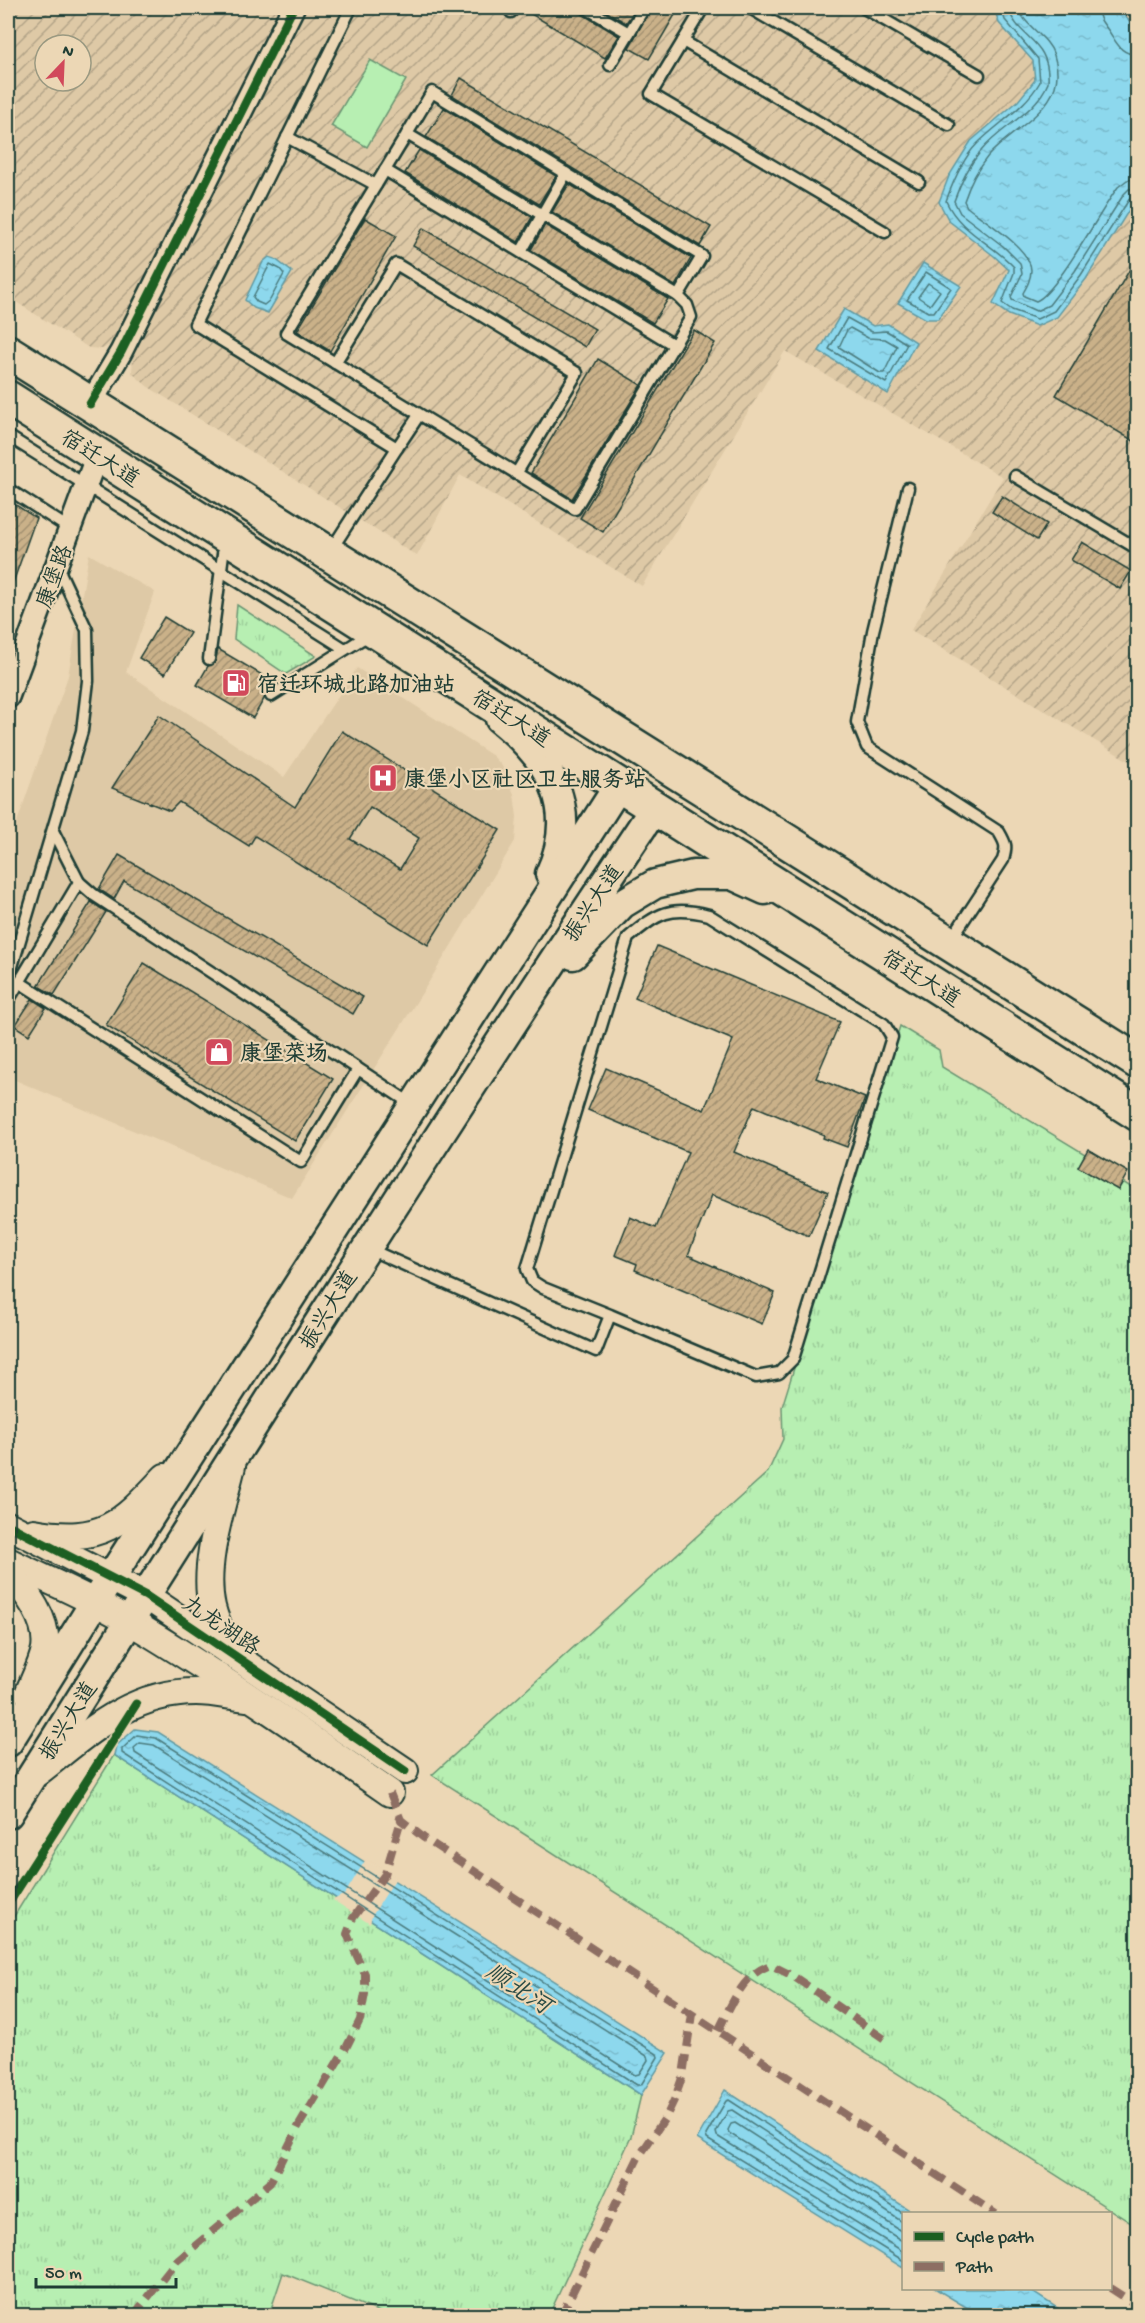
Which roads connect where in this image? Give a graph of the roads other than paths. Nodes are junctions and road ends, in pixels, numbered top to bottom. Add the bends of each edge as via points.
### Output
1 (293, 8) edge
2 (351, 8) edge
3 (586, 8) edge
4 (644, 8) edge
5 (703, 8) edge
6 (750, 8) edge
7 (864, 8) edge
8 (629, 33) junction
9 (683, 41) junction
10 (610, 65) dead end
11 (979, 75) dead end
12 (949, 125) dead end
13 (406, 134) junction
14 (287, 137) junction
15 (385, 170) junction
16 (567, 173) junction
17 (919, 182) dead end
18 (376, 184) junction
19 (543, 215) junction
20 (885, 232) dead end
21 (521, 252) junction
22 (678, 296) junction
23 (674, 345) junction
24 (8, 352) edge
25 (335, 363) junction
26 (8, 398) edge
27 (90, 404) junction
28 (419, 415) junction
29 (8, 436) edge
30 (397, 448) junction
31 (98, 455) junction
32 (516, 474) junction
33 (1015, 476) dead end
34 (86, 486) junction
35 (908, 488) dead end
36 (8, 489) edge
37 (70, 529) junction
38 (225, 536) junction
39 (1137, 549) edge
40 (328, 554) junction
41 (56, 566) junction
42 (221, 571) junction
43 (375, 631) junction
44 (345, 650) junction
45 (209, 659) dead end
46 (437, 670) junction
47 (271, 696) dead end
48 (8, 697) edge
49 (619, 785) junction
50 (654, 809) junction
51 (53, 831) junction
52 (79, 882) junction
53 (832, 920) junction
54 (948, 944) junction
55 (13, 981) edge
56 (490, 985) junction
57 (8, 1001) edge
58 (518, 1013) junction
59 (1137, 1062) edge
60 (358, 1069) junction
61 (413, 1105) junction
62 (1137, 1113) edge
63 (366, 1248) junction
64 (610, 1315) junction
65 (196, 1444) junction
66 (235, 1455) junction
67 (12, 1527) edge
68 (8, 1561) edge
69 (8, 1574) edge
70 (110, 1578) junction
71 (146, 1596) junction
72 (95, 1602) junction
73 (130, 1621) junction
74 (232, 1654) junction
75 (254, 1699) junction
76 (10, 1739) edge
77 (405, 1771) dead end
78 (30, 1779) junction
79 (390, 1792) dead end
80 (8, 1814) edge

1 - 27 street via 121,352
2 - 14 lane
3 - 8 lane
4 - 8 lane
5 - 9 lane
6 - 12 lane
7 - 11 lane
8 - 10 lane
9 - 17 lane
9 - 20 lane via 651,94
13 - 15 lane
13 - 16 lane via 432,92
13 - 19 lane
14 - 18 lane
14 - 30 lane via 195,324
15 - 18 lane
15 - 21 lane
16 - 19 lane
16 - 22 lane via 702,256
18 - 25 lane via 286,333
19 - 21 lane
19 - 22 lane
21 - 23 lane
22 - 23 lane via 691,317
23 - 32 lane via 575,509
24 - 27 main road, 宿迁大道
25 - 28 lane
25 - 32 lane via 396,264 577,373
26 - 31 main road, 宿迁大道
27 - 40 main road, 宿迁大道
28 - 30 lane
28 - 32 lane
29 - 34 lane
30 - 40 lane
31 - 34 street, 康堡路
31 - 38 main road, 宿迁大道
33 - 39 lane
34 - 37 street, 康堡路
34 - 42 lane
35 - 54 lane via 873,631 857,722 867,747 999,831 1007,847 1003,860
36 - 37 lane
37 - 41 street, 康堡路
38 - 42 lane
38 - 43 main road, 宿迁大道
40 - 54 main road, 宿迁大道
41 - 48 street, 康堡路
41 - 51 lane via 87,630 88,681 82,731
42 - 44 lane
42 - 45 lane
43 - 44 lane
43 - 46 main road, 宿迁大道
44 - 47 lane
46 - 49 main road, 宿迁大道
46 - 56 main road via 507,726 543,762 563,808 561,848 552,872
49 - 50 main road, 宿迁大道
49 - 56 main road, 振兴大道
50 - 53 main road, 宿迁大道
50 - 58 main road, 振兴大道
51 - 52 lane
51 - 55 lane
52 - 55 lane
52 - 60 lane via 94,896
53 - 58 main road via 732,875 693,875 655,884 622,904
53 - 62 main road, 宿迁大道
54 - 59 main road, 宿迁大道
55 - 57 lane
55 - 60 lane via 301,1162
56 - 61 main road, 振兴大道
58 - 63 main road, 振兴大道
60 - 61 lane
61 - 65 main road, 振兴大道
63 - 64 lane via 596,1352
63 - 66 main road, 振兴大道
64 - 64 lane via 756,1377 779,1373 793,1359 892,1036 884,1024 709,915 688,909 659,915 628,938 527,1269 532,1281 543,1288
65 - 67 street via 131,1514 111,1527 86,1535 59,1536
65 - 70 main road, 振兴大道
66 - 71 main road, 振兴大道
66 - 74 street via 215,1536 210,1575 212,1605
67 - 70 street, 九龙湖路
68 - 72 street, 九龙湖路
69 - 76 street via 42,1623 45,1647
70 - 71 street, 九龙湖路
70 - 72 main road, 振兴大道
71 - 73 main road, 振兴大道
71 - 74 street, 九龙湖路
72 - 73 street, 九龙湖路
72 - 76 main road, 振兴大道
73 - 75 street, 九龙湖路
73 - 78 main road, 振兴大道
74 - 77 street, 九龙湖路
75 - 78 street via 196,1692 136,1704 107,1718
75 - 79 street, 九龙湖路
78 - 80 main road, 振兴大道

